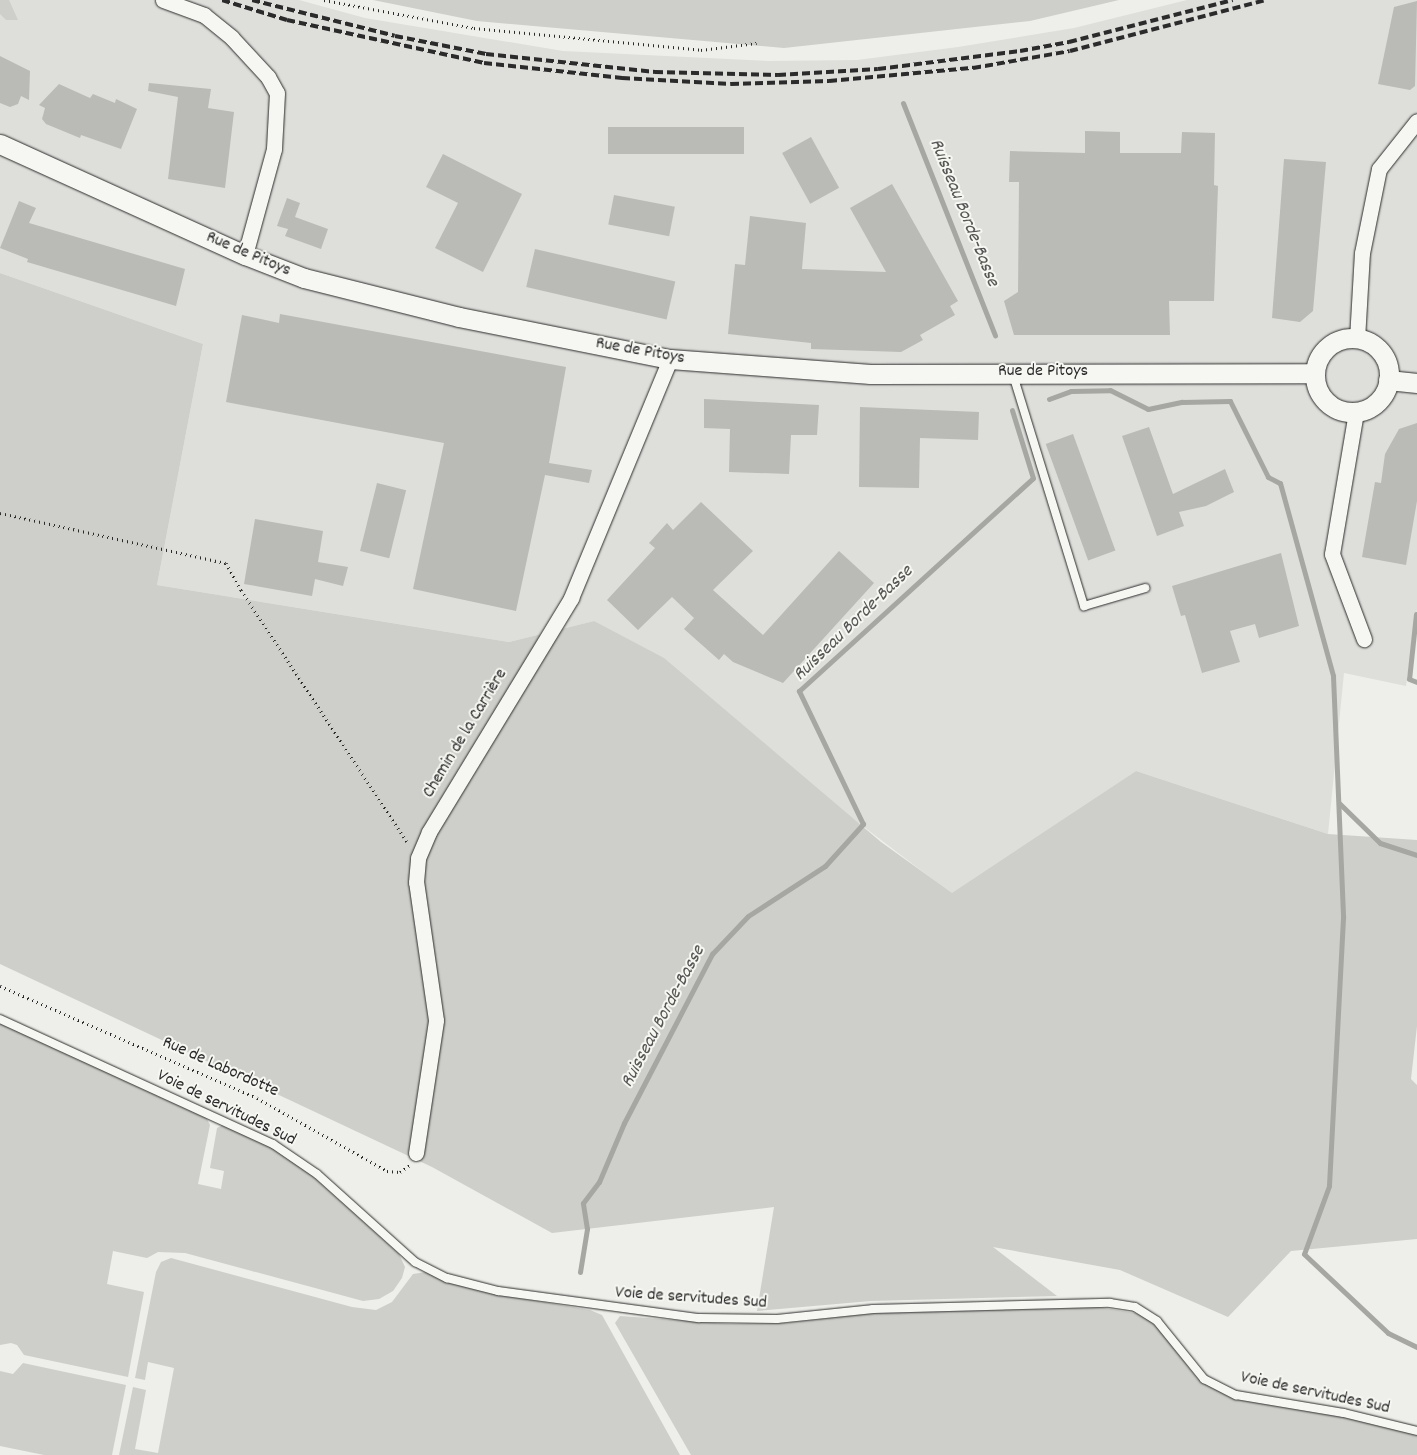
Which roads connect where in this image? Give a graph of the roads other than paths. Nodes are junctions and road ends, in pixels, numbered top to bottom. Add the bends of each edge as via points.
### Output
1 (163, 0) edge
2 (1417, 121) edge
3 (0, 144) edge
4 (245, 255) junction
5 (1357, 339) junction
6 (670, 360) junction
7 (1012, 372) junction
8 (1315, 372) junction
9 (1388, 380) junction
10 (1417, 383) edge
11 (1356, 412) junction
12 (1145, 588) dead end
13 (1364, 639) dead end
14 (0, 1019) edge
15 (416, 1153) road end
16 (1417, 1431) edge

1 - 4 street via 204,16 232,38 268,77 277,93 274,149
2 - 5 street via 1379,169 1362,253
3 - 4 street, Rue de Pitoys
4 - 6 street, Rue de Pitoys via 350,292
5 - 8 street via 1345,339 1329,347 1318,361
5 - 9 street via 1368,342 1384,358
6 - 7 street, Rue de Pitoys via 870,374
6 - 15 street, Chemin de la Carrière via 571,598 429,832 418,858 416,882 436,1020
7 - 8 street, Rue de Pitoys
7 - 12 lane via 1084,606
8 - 11 street via 1316,383 1326,402 1335,408
9 - 10 street
9 - 11 street via 1378,402
11 - 13 street via 1332,554
14 - 16 lane, Voie de servitudes Sud via 273,1144 317,1174 415,1262 448,1278 517,1294 700,1318 777,1320 874,1309 1119,1304 1135,1307 1156,1322 1204,1379 1236,1395 1344,1413

